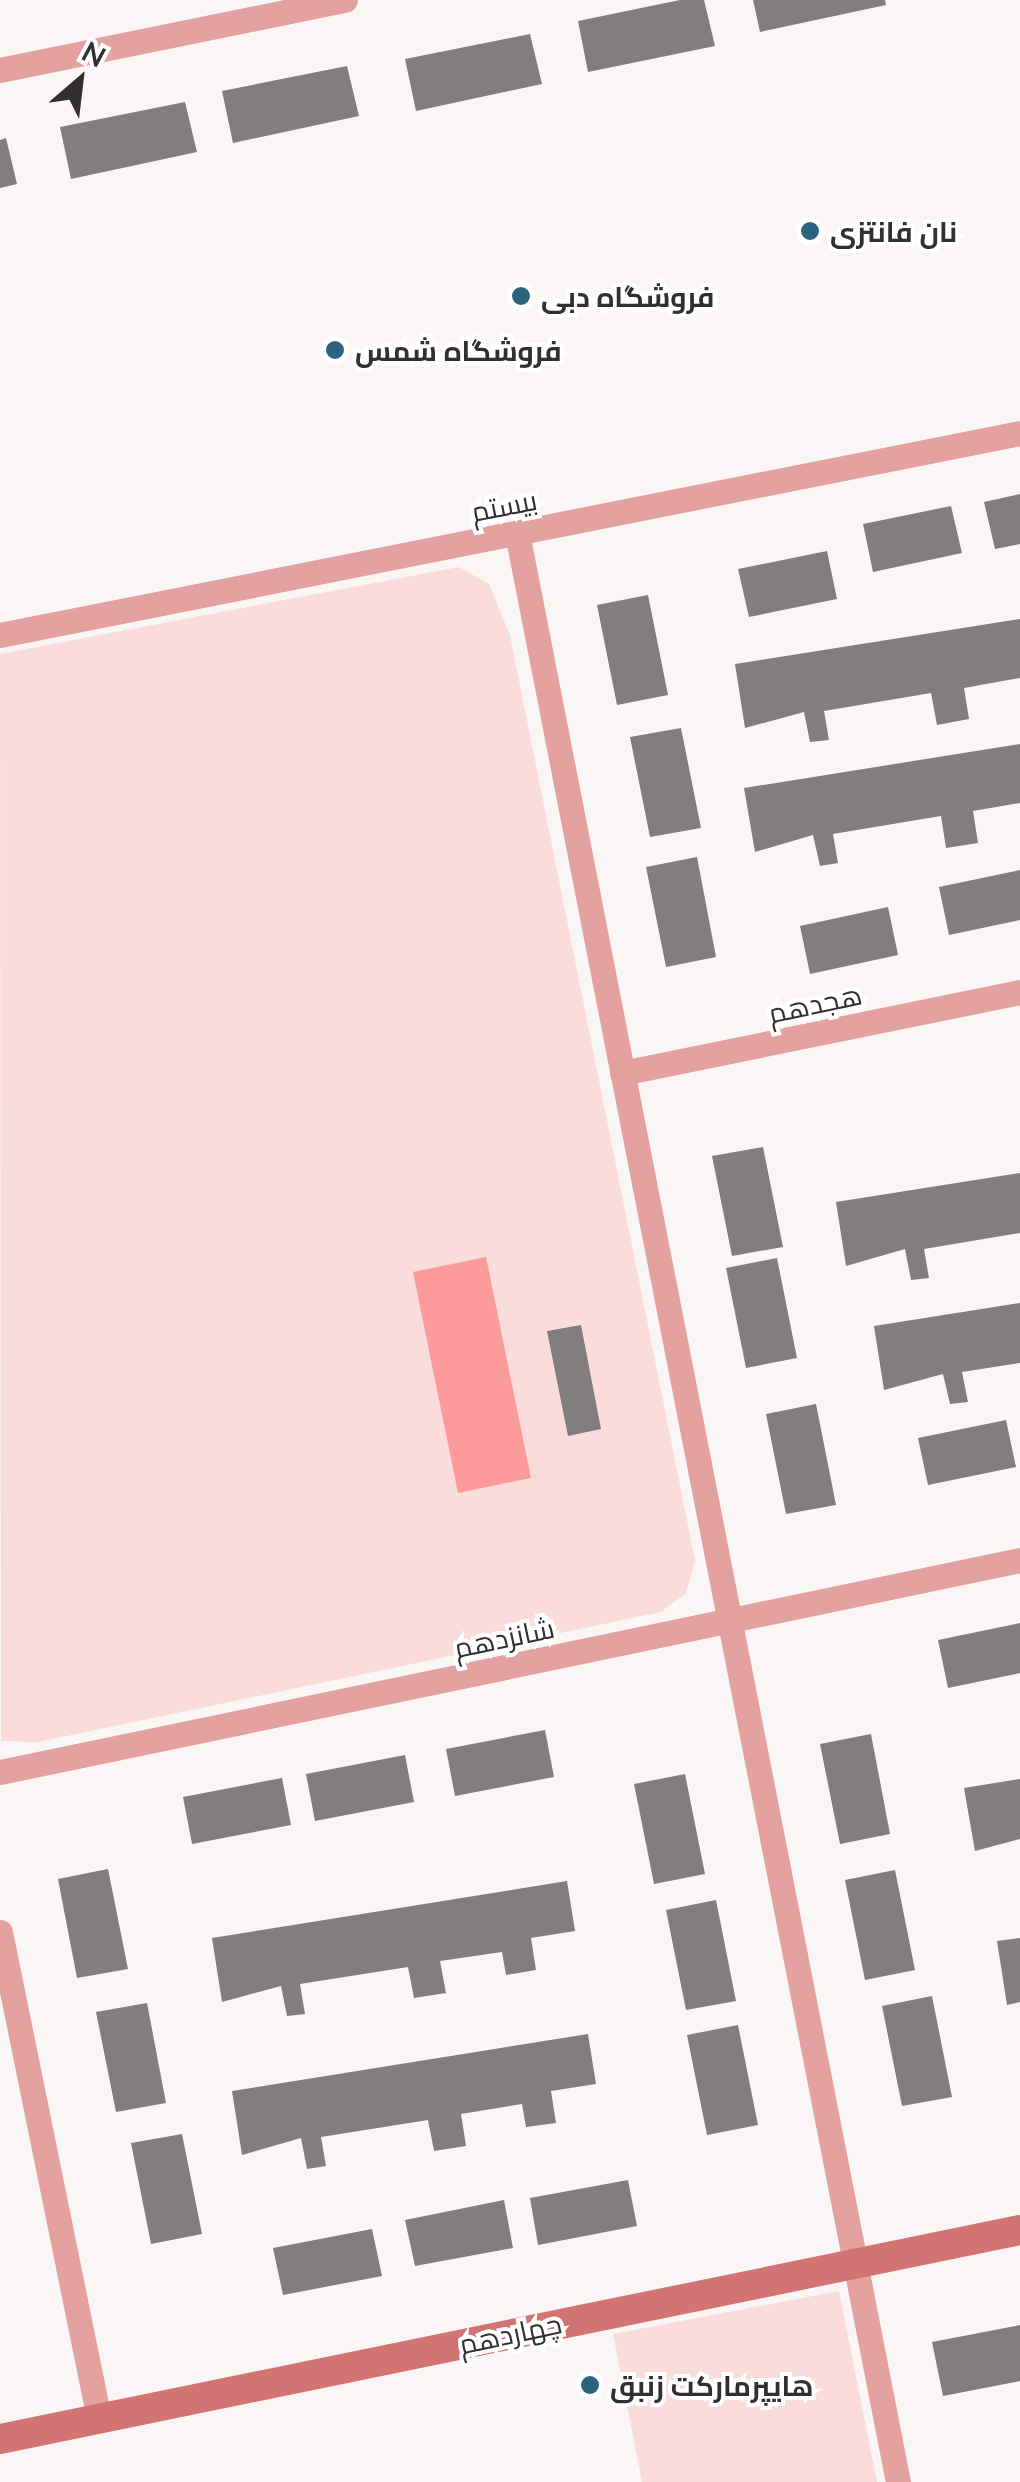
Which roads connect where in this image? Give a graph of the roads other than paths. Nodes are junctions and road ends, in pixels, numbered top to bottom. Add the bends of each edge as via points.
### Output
1 (345, 0) edge
2 (0, 70) edge
3 (1020, 432) edge
4 (516, 533) junction
5 (0, 635) edge
6 (1020, 992) edge
7 (622, 1073) junction
8 (1020, 1560) edge
9 (730, 1621) junction
10 (0, 1772) edge
11 (0, 1932) edge
12 (1020, 2230) edge
13 (856, 2262) junction
14 (100, 2419) junction
15 (0, 2439) edge
16 (898, 2482) edge

1 - 2 street
3 - 4 street, بیستم
4 - 5 street, بیستم
4 - 7 street
6 - 7 street, هجدهم
7 - 9 street
8 - 9 street, شانزدهم
9 - 10 street, شانزدهم
9 - 13 street
11 - 14 street
12 - 13 main road, چهاردهم
13 - 14 main road, چهاردهم
13 - 16 street
14 - 15 main road, چهاردهم

